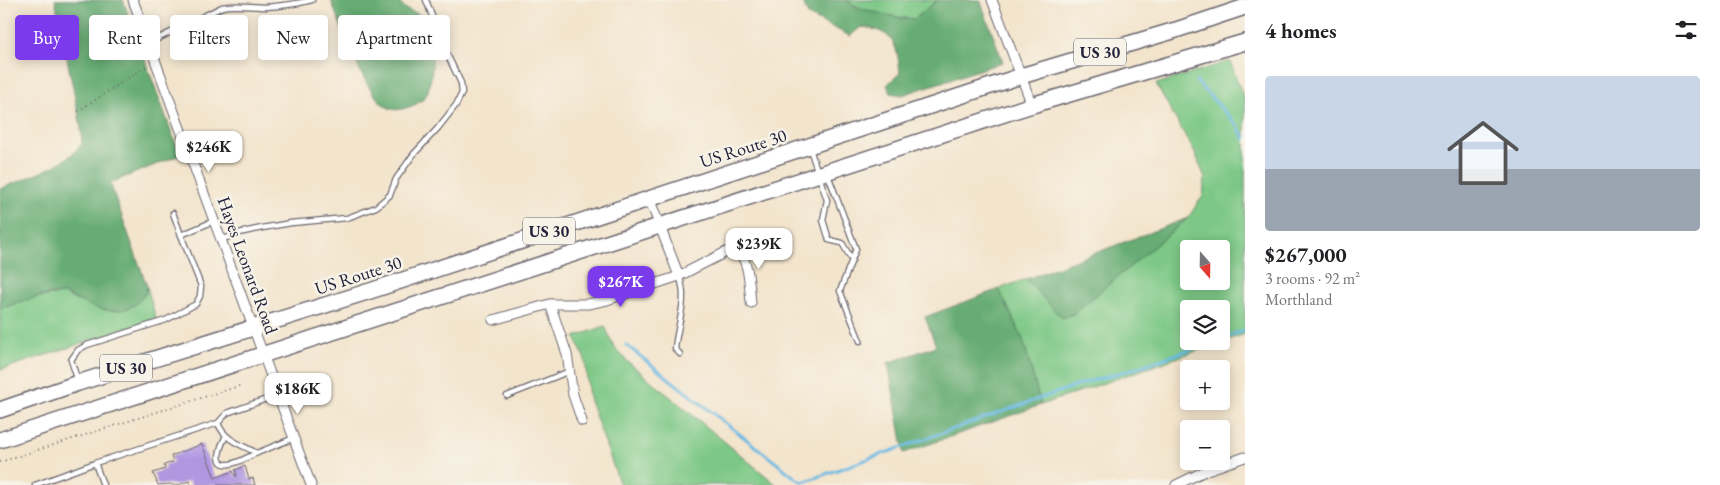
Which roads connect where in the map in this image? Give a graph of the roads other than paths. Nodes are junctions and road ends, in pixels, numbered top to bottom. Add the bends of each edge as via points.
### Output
1 (133, 0) edge
2 (312, 0) edge
3 (426, 0) edge
4 (992, 0) edge
5 (1245, 6) edge
6 (139, 15) edge
7 (160, 38) edge
8 (1245, 42) edge
9 (156, 60) edge
10 (1021, 76) junction
11 (1032, 105) junction
12 (809, 146) junction
13 (822, 173) junction
14 (649, 198) junction
15 (173, 213) dead end
16 (214, 221) junction
17 (659, 225) junction
18 (181, 235) junction
19 (221, 240) junction
20 (852, 260) junction
21 (679, 276) junction
22 (751, 303) dead end
23 (550, 304) junction
24 (493, 320) dead end
25 (254, 328) junction
26 (860, 341) dead end
27 (263, 354) junction
28 (680, 354) dead end
29 (570, 371) junction
30 (78, 383) junction
31 (278, 395) junction
32 (507, 396) dead end
33 (0, 410) edge
34 (582, 421) dead end
35 (218, 423) junction
36 (226, 436) junction
37 (294, 438) junction
38 (0, 440) edge
39 (256, 452) junction
40 (1245, 457) edge
41 (95, 463) junction
42 (36, 485) edge
43 (103, 485) edge
44 (311, 485) edge
45 (1176, 485) edge

1 - 6 street, Hayes Leonard Road
2 - 7 lane via 265,7 230,5
3 - 19 lane via 461,83 462,93 456,105 396,178 390,195 376,207 347,218 262,228
4 - 10 street
5 - 10 highway, US Route 30 / US 30
8 - 11 highway, US 30
9 - 16 street, Hayes Leonard Road
10 - 11 street
10 - 12 highway, US Route 30 / US 30
11 - 13 highway, US 30
12 - 13 lane
12 - 14 highway, US Route 30 / US 30
13 - 17 highway, US 30
13 - 20 lane via 856,250
13 - 20 lane via 827,200 823,220 830,240 842,242
14 - 17 street
14 - 25 highway, US Route 30 / US 30
15 - 18 lane
16 - 18 lane
16 - 19 street, Hayes Leonard Road
17 - 21 street
17 - 27 highway, US 30
18 - 30 lane via 201,286 196,304 166,320 78,350 71,360
19 - 25 street, Hayes Leonard Road
20 - 26 lane via 840,291
21 - 22 street via 737,249 746,263
21 - 23 street via 607,300 588,304
21 - 28 lane via 684,286 675,349
23 - 24 street
23 - 29 street
25 - 27 street, Hayes Leonard Road
25 - 30 highway, US 30
27 - 31 street, Hayes Leonard Road
27 - 38 highway, US 30
29 - 32 lane
29 - 34 street via 573,395
30 - 33 highway, US 30
31 - 35 lane via 227,413
31 - 37 street, Hayes Leonard Road
35 - 36 lane
35 - 41 lane
36 - 39 lane
36 - 39 lane via 219,451 224,464
37 - 39 lane
37 - 44 street, Hayes Leonard Road
40 - 45 street
41 - 42 lane
41 - 43 lane

